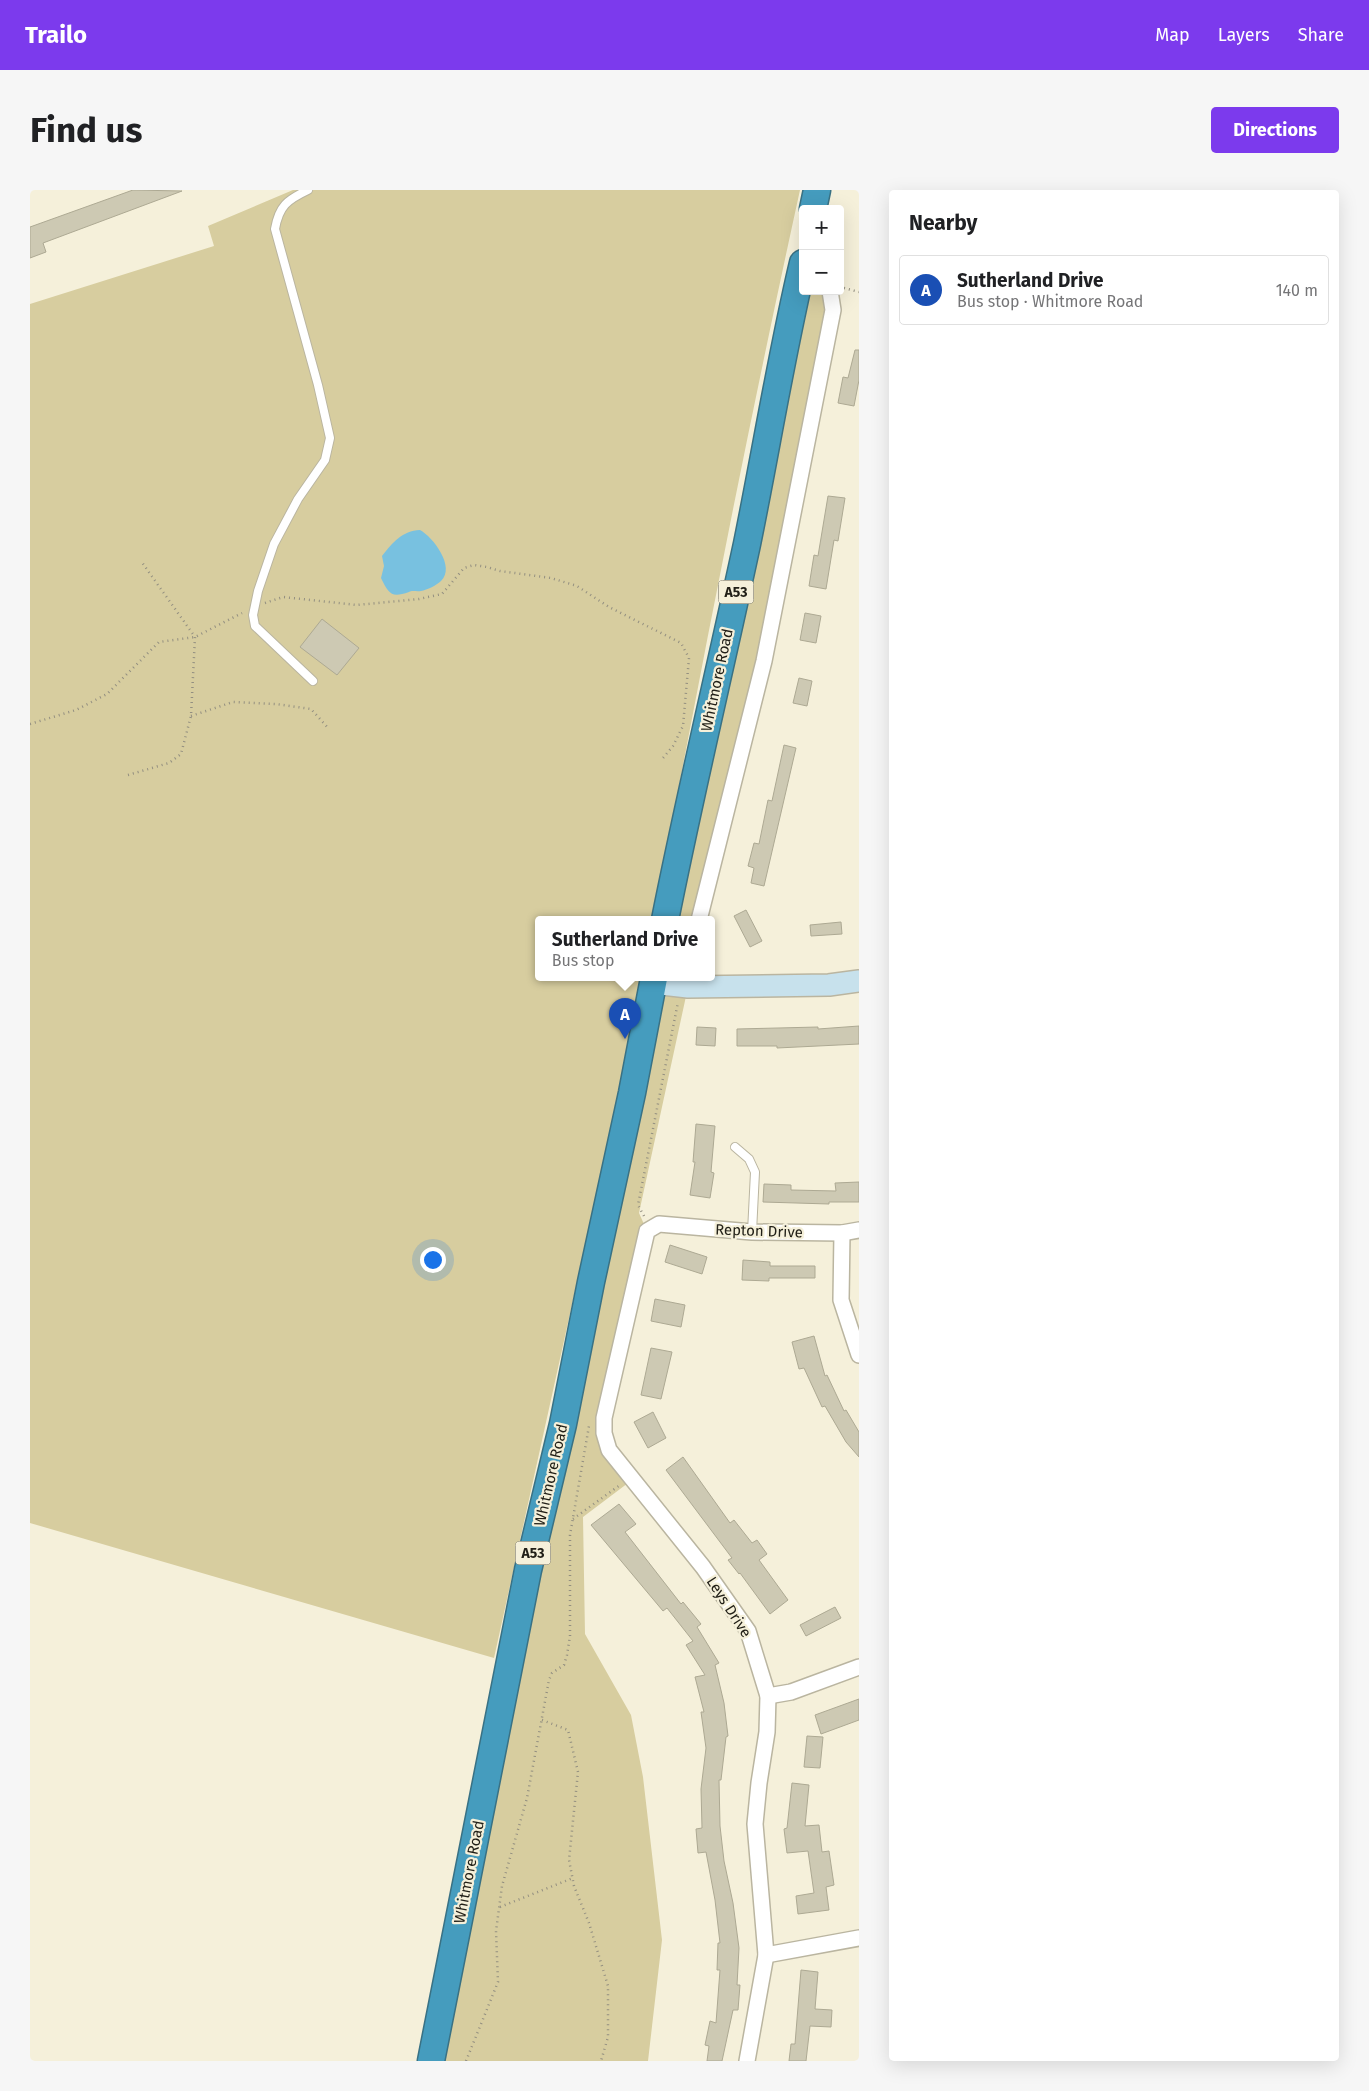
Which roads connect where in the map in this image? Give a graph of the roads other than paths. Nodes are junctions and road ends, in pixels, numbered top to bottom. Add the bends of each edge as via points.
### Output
1 (308, 190) edge
2 (817, 190) edge
3 (814, 205) edge
4 (799, 279) edge
5 (831, 295) edge
6 (313, 681) dead end
7 (666, 916) edge
8 (700, 916) edge
9 (654, 981) edge
10 (668, 981) edge
11 (859, 981) edge
12 (681, 982) edge
13 (735, 1147) dead end
14 (654, 1227) joint
15 (859, 1230) edge
16 (752, 1232) junction
17 (842, 1233) junction
18 (859, 1355) edge
19 (859, 1667) edge
20 (768, 1696) junction
21 (859, 1938) edge
22 (766, 1955) junction
23 (431, 2061) edge
24 (747, 2061) edge

1 - 6 lane via 290,198 278,214 276,229 330,438 325,460 298,499 274,544 252,615 256,626
2 - 3 highway
4 - 7 highway, Whitmore Road / A53 via 747,543
5 - 8 street via 833,310 766,653
9 - 23 highway, Whitmore Road / A53 via 563,1424 528,1570
10 - 12 street
11 - 12 street via 829,985
13 - 16 lane via 749,1160 755,1172
14 - 16 street, Repton Drive
14 - 20 street, Leys Drive via 647,1231 604,1420 604,1434 609,1450 703,1567 748,1631
15 - 17 street, Repton Drive
16 - 17 street, Repton Drive
17 - 18 street via 841,1300
19 - 20 street via 791,1692
20 - 22 street, Leys Drive via 767,1732 755,1824
21 - 22 street
22 - 24 street, Leys Drive

